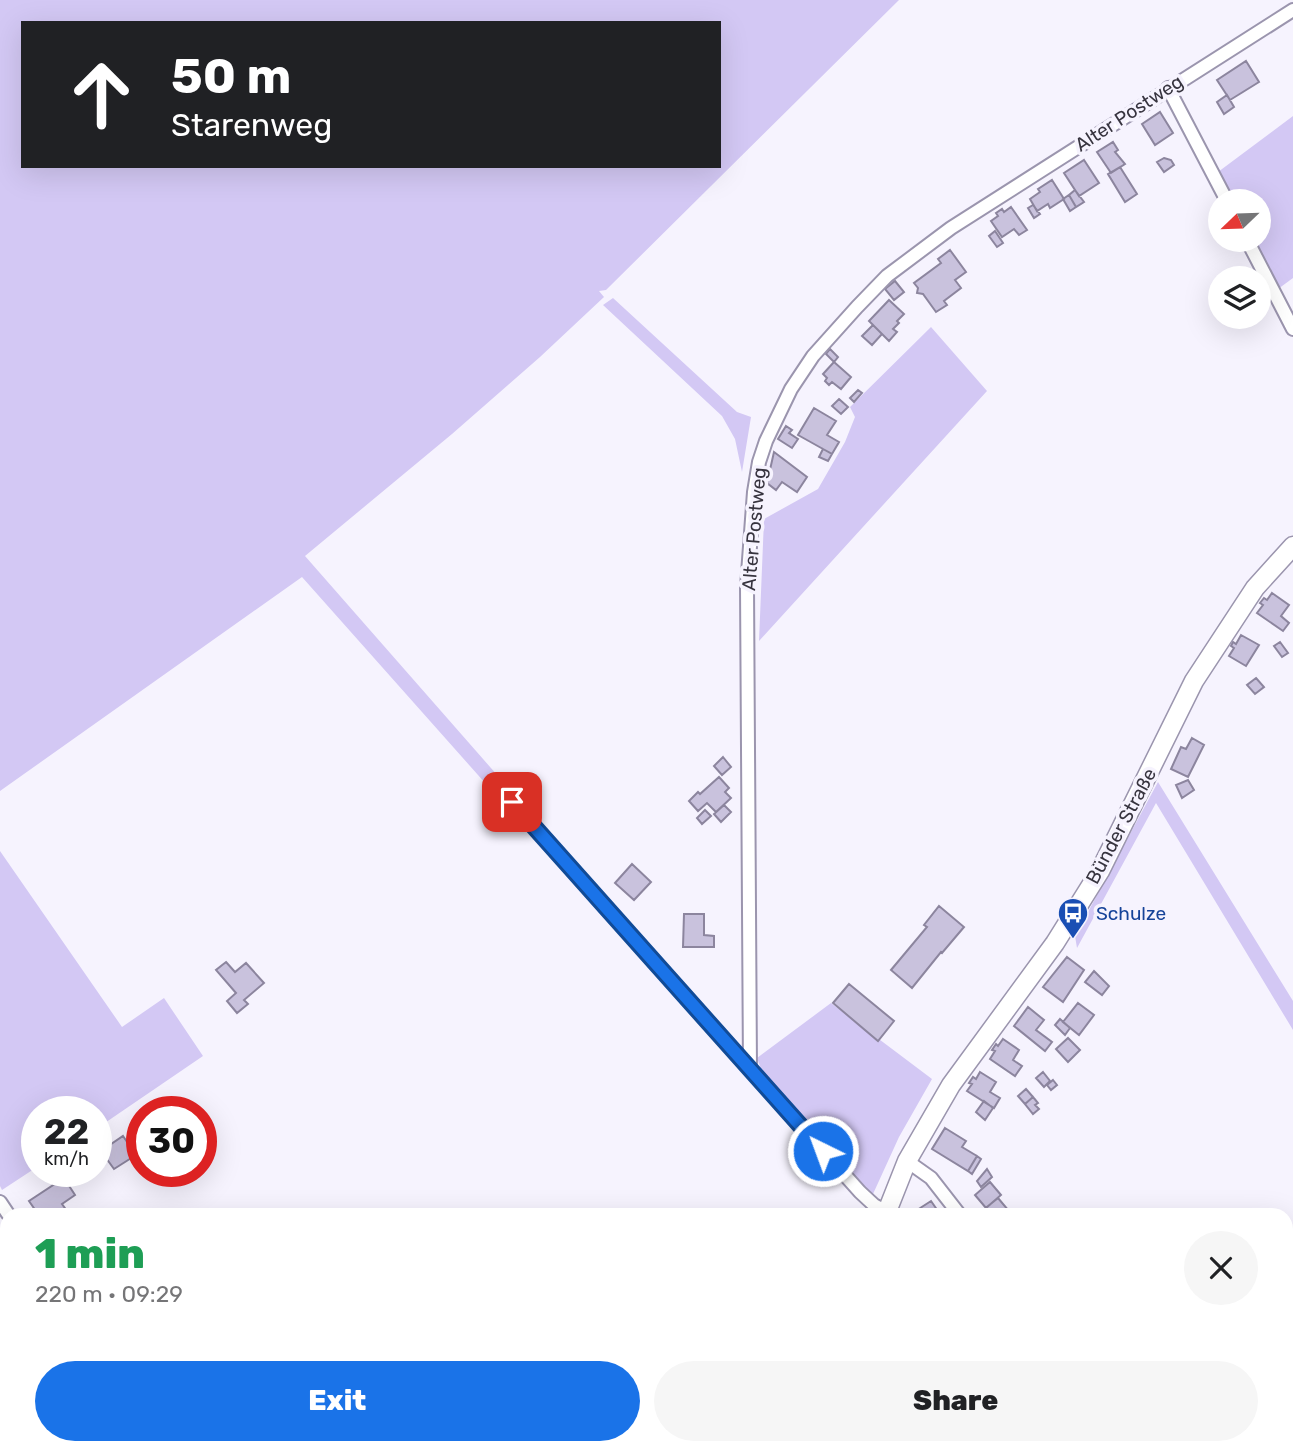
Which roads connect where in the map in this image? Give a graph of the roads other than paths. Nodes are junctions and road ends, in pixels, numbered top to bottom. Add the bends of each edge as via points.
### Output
1 (1293, 10) edge
2 (1168, 88) junction
3 (1221, 189) edge
4 (1253, 252) edge
5 (1293, 330) edge
6 (1293, 546) edge
7 (512, 802) dead end
8 (750, 1070) junction
9 (907, 1161) junction
10 (878, 1208) edge
11 (889, 1208) edge
12 (954, 1208) edge

1 - 2 street, Alter Postweg
2 - 3 street
2 - 8 street, Alter Postweg via 951,228 887,276 813,356 790,389 766,441 754,492 747,587
4 - 5 street
6 - 9 main road, Bünder Straße via 1223,634 1194,681 1100,871 1055,943 951,1085
7 - 8 street
8 - 10 street
9 - 11 main road, Bünder Straße
9 - 12 street via 931,1178

